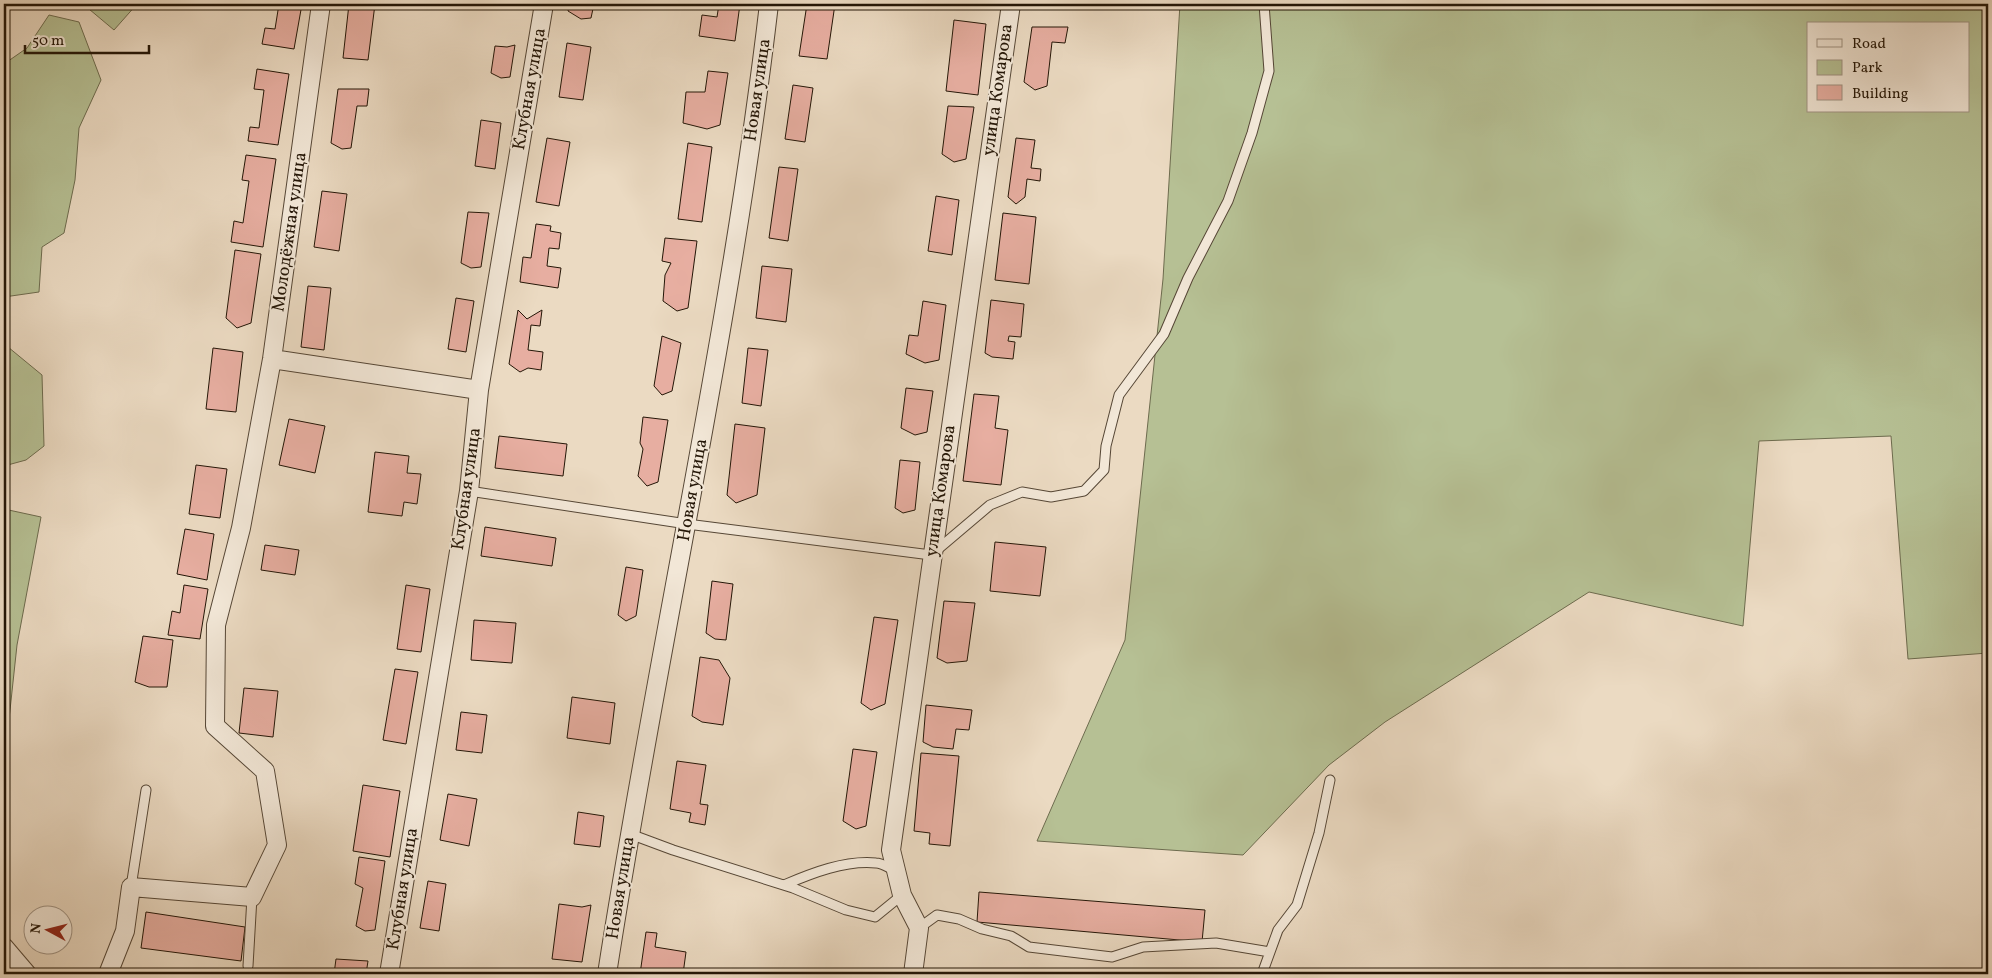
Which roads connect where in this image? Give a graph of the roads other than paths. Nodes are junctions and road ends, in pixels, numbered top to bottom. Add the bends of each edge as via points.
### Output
1 (321, 4) edge
2 (544, 4) edge
3 (770, 4) edge
4 (1011, 4) edge
5 (1264, 4) edge
6 (272, 359) junction
7 (479, 390) junction
8 (468, 491) junction
9 (687, 524) junction
10 (931, 555) junction
11 (1330, 780) dead end
12 (146, 790) dead end
13 (630, 834) junction
14 (894, 870) junction
15 (784, 885) junction
16 (130, 887) junction
17 (902, 895) junction
18 (252, 897) junction
19 (919, 928) junction
20 (4, 947) edge
21 (1270, 952) junction
22 (248, 966) dead end
23 (27, 974) edge
24 (108, 974) edge
25 (389, 974) edge
26 (607, 974) edge
27 (913, 974) edge
28 (1262, 974) edge

1 - 6 street, Молодёжная улица
2 - 7 street, Клубная улица
3 - 9 street, Новая улица via 756,116
4 - 10 street, улица Комарова
5 - 10 lane via 1269,71 1252,133 1228,201 1188,278 1164,334 1119,395 1106,446 1104,470 1084,491 1051,497 1022,492 990,505
6 - 7 street
6 - 18 street, Молодёжная улица via 241,528 216,626 215,726 265,771 277,845
7 - 8 street, Клубная улица
8 - 9 lane
8 - 25 street, Клубная улица
9 - 10 lane
9 - 13 street, Новая улица
10 - 14 street, улица Комарова via 890,850
11 - 21 lane via 1319,833 1297,905 1278,930
12 - 16 lane
13 - 15 lane
13 - 26 street, Новая улица
14 - 15 lane via 878,863 845,864
14 - 17 street, улица Комарова
15 - 17 lane via 846,910 875,917
16 - 18 street
16 - 24 street via 125,931
17 - 19 street, улица Комарова
18 - 22 lane
19 - 21 lane via 937,916 959,919 1011,936 1028,947 1112,957 1143,947 1216,943
19 - 27 street
20 - 23 street
21 - 28 lane

